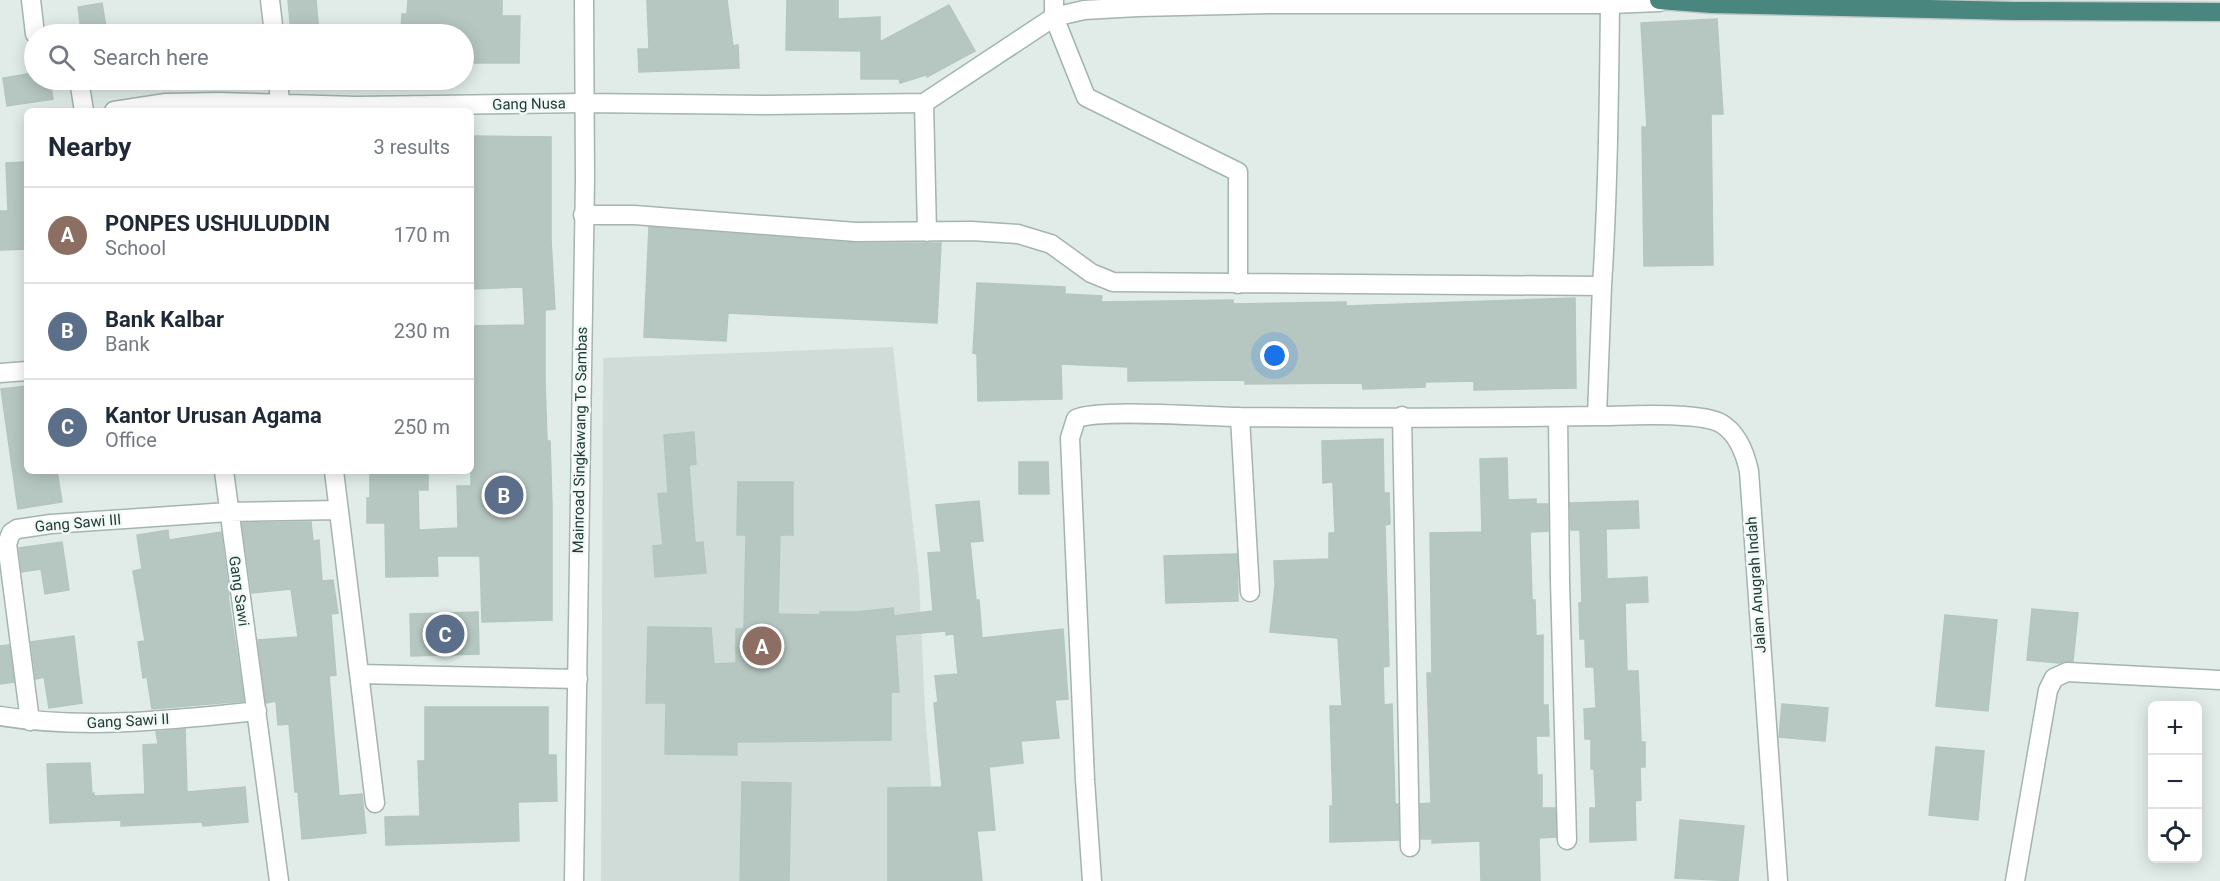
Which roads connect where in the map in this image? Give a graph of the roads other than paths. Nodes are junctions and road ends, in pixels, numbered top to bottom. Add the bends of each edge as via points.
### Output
1 (31, 0) edge
2 (270, 0) edge
3 (584, 0) edge
4 (1660, 1) edge
5 (1610, 4) junction
6 (1054, 9) edge
7 (2220, 12) edge
8 (34, 24) edge
9 (273, 24) edge
10 (81, 90) edge
11 (282, 90) edge
12 (584, 103) junction
13 (924, 103) junction
14 (289, 106) edge
15 (84, 108) edge
16 (134, 108) edge
17 (583, 215) junction
18 (927, 232) junction
19 (1238, 284) junction
20 (1602, 286) junction
21 (24, 371) edge
22 (0, 373) edge
23 (1402, 416) junction
24 (1597, 416) junction
25 (1240, 417) junction
26 (1558, 417) junction
27 (224, 474) edge
28 (334, 474) edge
29 (338, 510) junction
30 (228, 512) junction
31 (1250, 592) dead end
32 (359, 674) junction
33 (578, 679) junction
34 (2220, 680) edge
35 (257, 711) junction
36 (0, 716) edge
37 (30, 721) junction
38 (375, 803) dead end
39 (1567, 840) dead end
40 (1410, 847) dead end
41 (279, 881) edge
42 (574, 881) edge
43 (1092, 881) edge
44 (1778, 881) edge
45 (2015, 881) edge

1 - 8 street
2 - 9 street
3 - 12 street, Mainroad Singkawang To Sambas
4 - 5 street
4 - 7 highway via 2014,11
5 - 6 street via 1270,4
5 - 20 street via 1609,161
6 - 13 street
6 - 19 street via 1086,98 1238,172
10 - 15 street
11 - 14 street
12 - 13 street, Gang Nusa
12 - 14 street, Gang Nusa
12 - 17 street, Mainroad Singkawang To Sambas
13 - 18 street
14 - 16 street, Gang Nusa via 166,103
17 - 18 street via 634,215 856,232
17 - 33 street, Mainroad Singkawang To Sambas
18 - 19 street via 1018,234 1051,244 1091,273 1113,282
19 - 20 street
20 - 24 street
21 - 22 street
23 - 25 street, Jalan Anugrah Indah
23 - 26 street, Jalan Anugrah Indah
23 - 40 street
24 - 26 street, Jalan Anugrah Indah
24 - 44 street, Jalan Anugrah Indah via 1712,419 1731,430 1745,454
25 - 31 street
25 - 43 street, Jalan Anugrah Indah via 1089,415 1076,419 1072,428
26 - 39 street
27 - 30 street, Gang Sawi
28 - 29 street
29 - 30 street
29 - 32 street
30 - 35 street, Gang Sawi
30 - 37 street, Gang Sawi III via 51,524 10,533 7,544
32 - 33 street
32 - 38 street
33 - 42 street, Mainroad Singkawang To Sambas
34 - 45 street via 2067,672 2054,678 2048,690
35 - 37 street, Gang Sawi II via 106,724
35 - 41 street, Gang Sawi
36 - 37 street, Gang Sawi II

